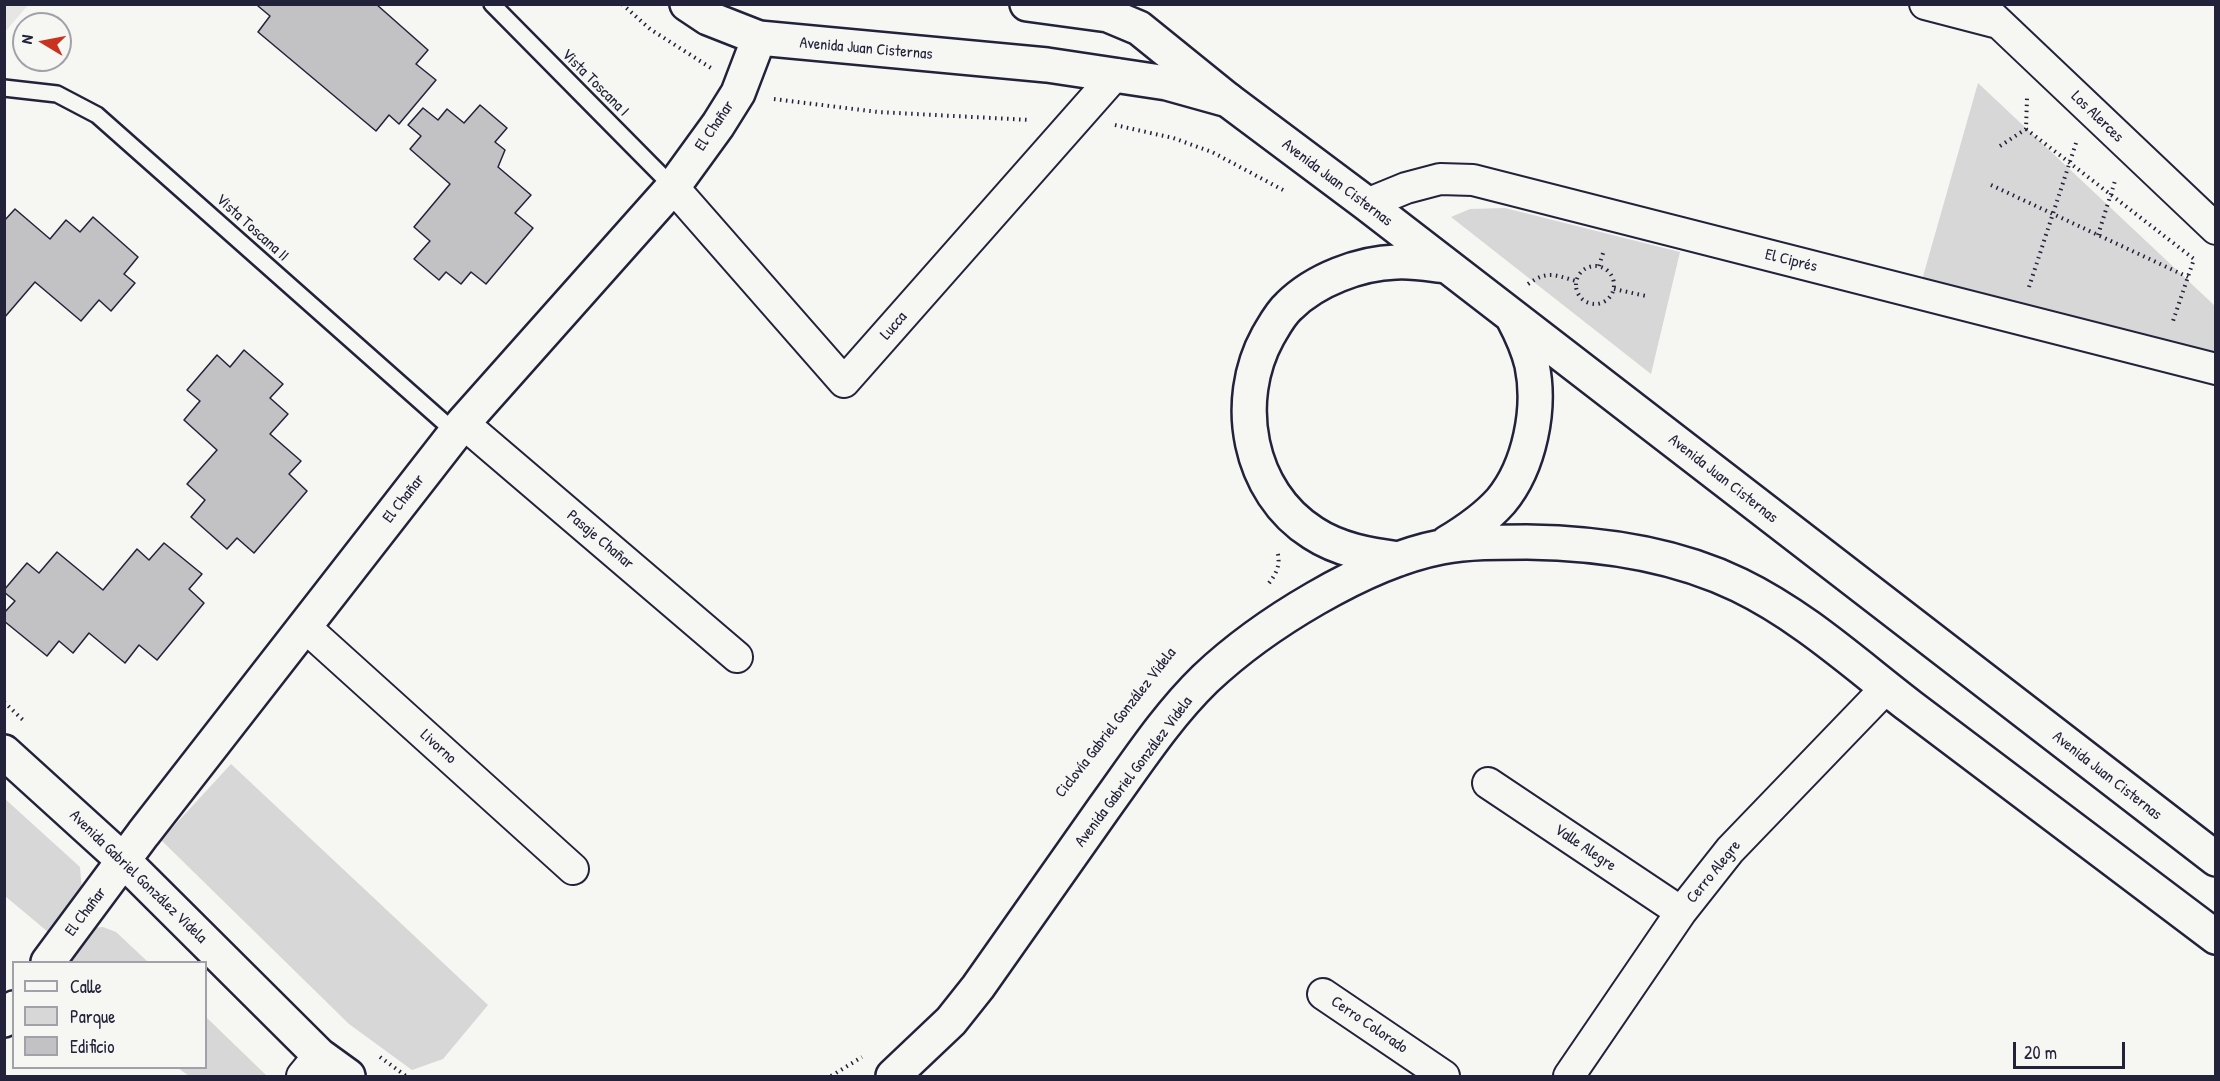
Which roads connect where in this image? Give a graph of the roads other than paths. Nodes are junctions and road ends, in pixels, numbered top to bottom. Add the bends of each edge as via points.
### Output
1 (492, 4) edge
2 (687, 4) edge
3 (1027, 4) edge
4 (1925, 4) edge
5 (1113, 10) edge
6 (1989, 14) edge
7 (759, 38) junction
8 (1116, 74) junction
9 (4, 88) edge
10 (1228, 100) junction
11 (673, 187) junction
12 (1367, 204) junction
13 (2216, 229) edge
14 (1446, 266) junction
15 (1512, 316) junction
16 (2216, 369) edge
17 (460, 428) junction
18 (1441, 547) junction
19 (1399, 560) junction
20 (304, 626) junction
21 (737, 657) dead end
22 (1886, 688) junction
23 (4, 752) edge
24 (1488, 783) dead end
25 (2216, 859) edge
26 (124, 861) junction
27 (573, 869) dead end
28 (1681, 912) junction
29 (2216, 937) edge
30 (49, 961) edge
31 (1323, 994) dead end
32 (311, 1066) edge
33 (348, 1077) edge
34 (893, 1077) edge
35 (1444, 1077) edge
36 (1569, 1077) edge

1 - 11 lane, Vista Toscana I
2 - 7 main road, Avenida Juan Cisternas via 708,18
3 - 5 main road, Avenida Juan Cisternas
4 - 6 street
5 - 10 main road, Avenida Juan Cisternas
6 - 13 street, Los Alerces
7 - 8 main road, Avenida Juan Cisternas via 1047,64
7 - 11 main road, El Chañar via 738,93
8 - 10 main road, Avenida Juan Cisternas
8 - 11 street, Lucca via 844,382
9 - 17 lane, Vista Toscana II via 57,94 98,115
10 - 12 main road, Avenida Juan Cisternas
11 - 17 main road, El Chañar
12 - 14 main road, Avenida Juan Cisternas
12 - 16 street, El Ciprés via 1440,179 1473,180
14 - 15 main road, Avenida Juan Cisternas
14 - 19 main road via 1395,262 1368,266 1338,274 1317,286 1288,306 1262,348 1252,377 1250,434 1273,496 1300,524 1331,543
15 - 18 main road via 1532,366 1535,394 1524,456 1502,500 1481,521
15 - 25 main road, Avenida Juan Cisternas
17 - 20 main road, El Chañar
17 - 21 street, Pasaje Chañar
18 - 19 main road, Avenida Gabriel González Videla
18 - 22 main road via 1491,542 1549,543 1654,555 1695,567 1741,586 1794,617
19 - 34 main road, Avenida Gabriel González Videla via 1294,611 1194,691 1133,768 978,987 951,1021
20 - 26 main road, El Chañar
20 - 27 street, Livorno
22 - 28 street, Cerro Alegre via 1730,850
22 - 29 main road
23 - 26 main road, Avenida Gabriel González Videla
24 - 28 street, Valle Alegre
26 - 30 main road, El Chañar
26 - 32 main road, Avenida Gabriel González Videla
28 - 36 street, Cerro Alegre
31 - 35 street, Cerro Colorado
32 - 33 main road, Avenida Gabriel González Videla

